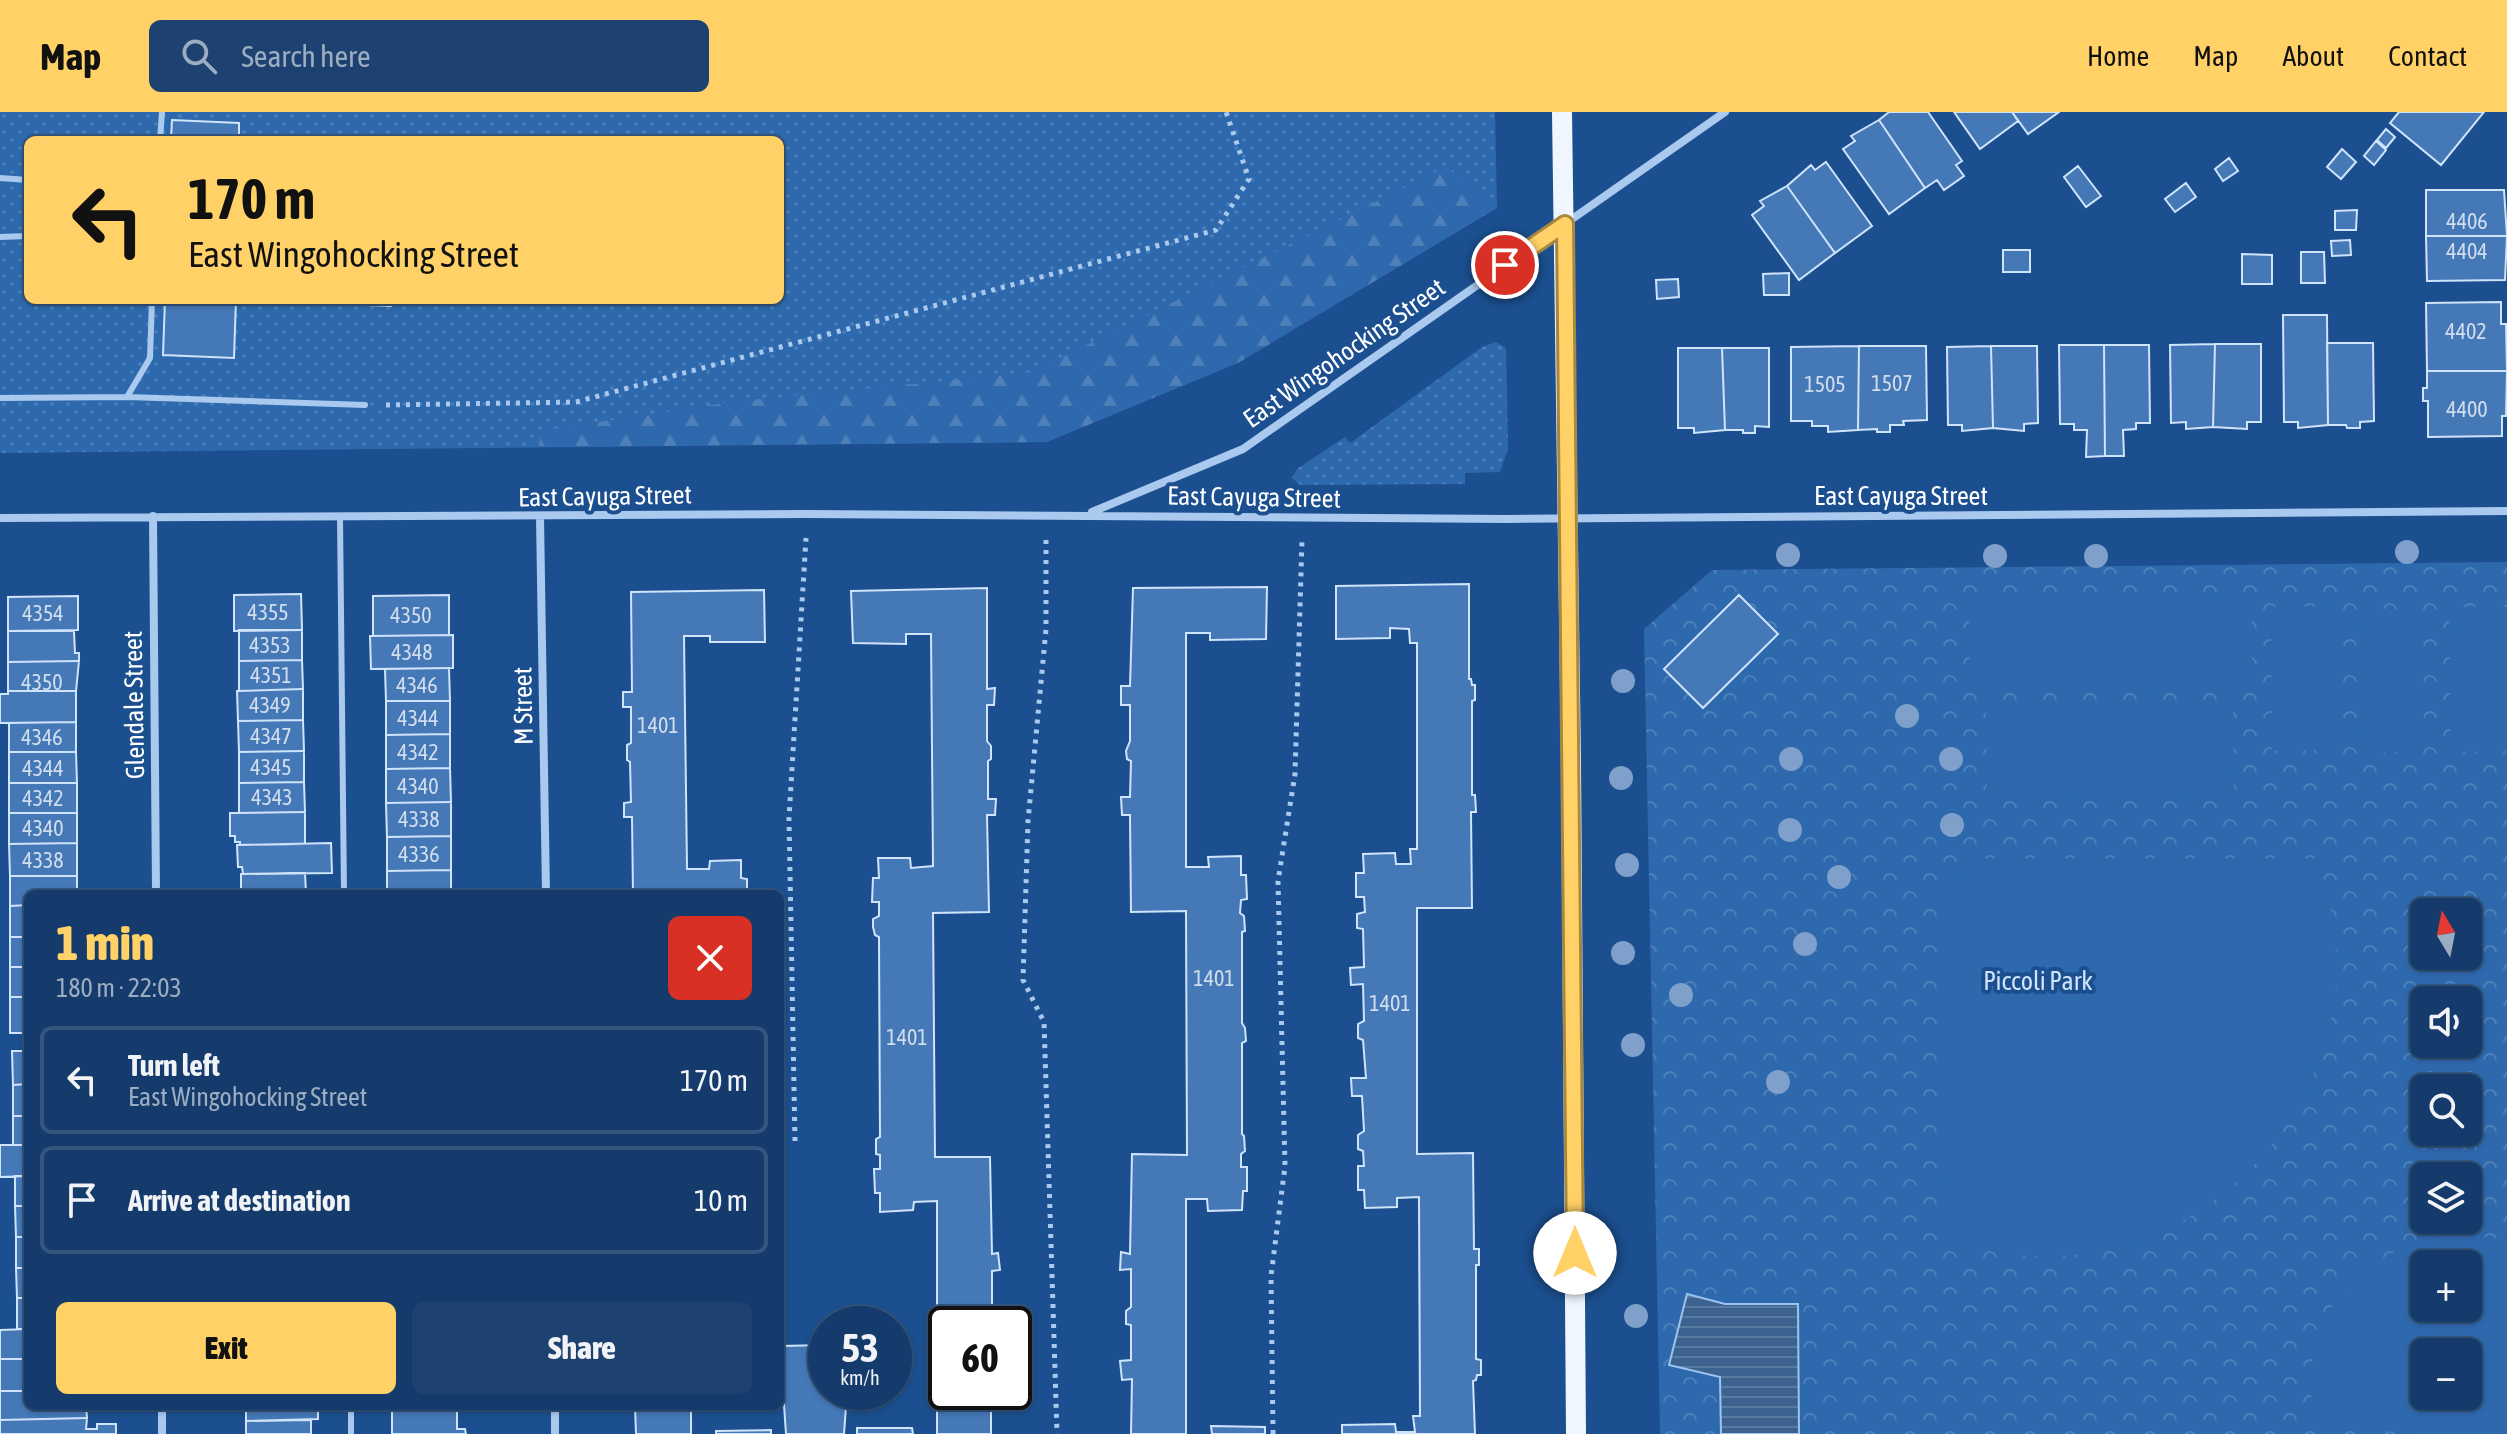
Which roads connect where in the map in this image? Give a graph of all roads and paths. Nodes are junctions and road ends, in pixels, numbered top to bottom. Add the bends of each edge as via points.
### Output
1 (162, 112) edge
2 (1226, 112) edge
3 (1562, 112) edge
4 (1725, 112) edge
5 (160, 136) edge
6 (0, 178) edge
7 (24, 180) edge
8 (1565, 224) junction
9 (24, 236) edge
10 (0, 237) edge
11 (152, 304) edge
12 (127, 397) junction
13 (0, 398) edge
14 (365, 405) joint
15 (2507, 511) edge
16 (807, 514) junction
17 (1088, 514) junction
18 (1046, 515) junction
19 (153, 516) junction
20 (340, 517) junction
21 (540, 517) junction
22 (0, 518) edge
23 (1569, 518) junction
24 (1303, 519) junction
25 (156, 890) edge
26 (344, 890) edge
27 (546, 890) edge
28 (795, 1141) dead end
29 (162, 1410) edge
30 (351, 1410) edge
31 (555, 1410) edge
32 (162, 1434) edge
33 (351, 1434) edge
34 (555, 1434) edge
35 (1057, 1434) edge
36 (1273, 1434) edge
37 (1576, 1434) edge

1 - 5 lane
2 - 14 path via 1249,179 1216,230 576,402
3 - 8 main road
4 - 8 street, East Wingohocking Street
6 - 7 lane
8 - 17 street, East Wingohocking Street via 1243,449
8 - 23 main road
9 - 10 lane
11 - 12 lane via 150,358
12 - 13 lane
12 - 14 lane
15 - 23 street, East Cayuga Street
16 - 18 street, East Cayuga Street
16 - 21 street, East Cayuga Street
16 - 28 path via 789,818
17 - 18 street, East Cayuga Street
17 - 24 street, East Cayuga Street
18 - 35 path via 1046,629 1028,821 1023,980 1044,1022
19 - 20 street, East Cayuga Street
19 - 22 street, East Cayuga Street
19 - 25 street, Glendale Street
20 - 21 street, East Cayuga Street
20 - 26 lane
21 - 27 street, M Street
23 - 24 street, East Cayuga Street
23 - 37 main road
24 - 36 path via 1295,774 1278,881 1285,1166 1271,1276
29 - 32 street
30 - 33 lane
31 - 34 street

